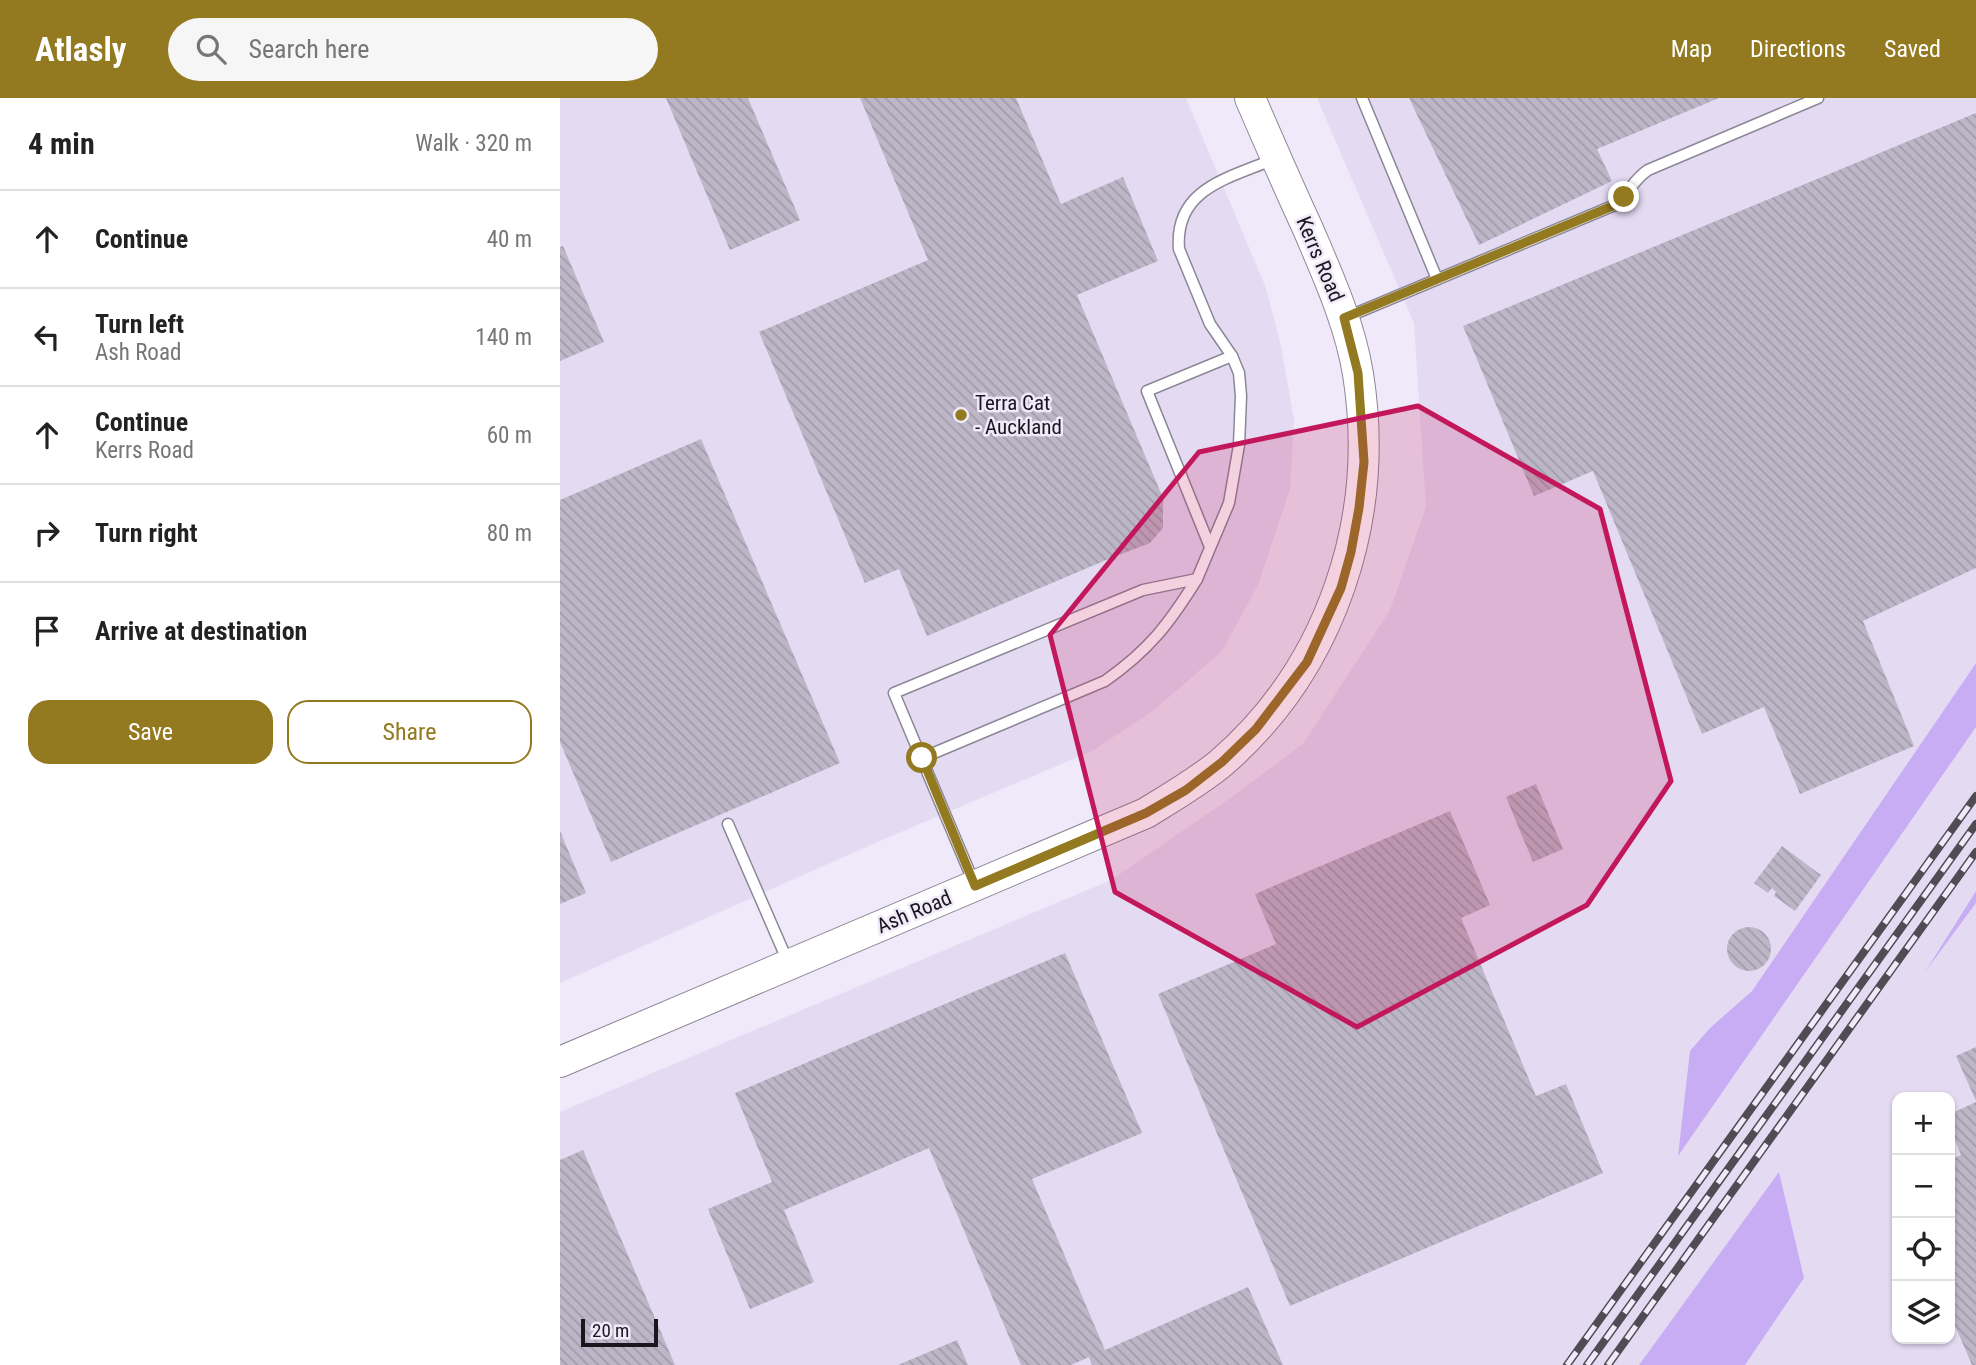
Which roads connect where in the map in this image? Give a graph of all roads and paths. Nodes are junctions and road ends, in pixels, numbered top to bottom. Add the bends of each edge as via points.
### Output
1 (1250, 98) edge
2 (1362, 98) edge
3 (1818, 98) edge
4 (1276, 158) junction
5 (1437, 279) junction
6 (1344, 318) junction
7 (1232, 356) junction
8 (1210, 547) junction
9 (1351, 552) joint
10 (1197, 579) junction
11 (922, 758) junction
12 (728, 824) dead end
13 (975, 886) junction
14 (789, 965) junction
15 (560, 1062) edge

1 - 4 main road, Kerrs Road
2 - 5 lane
3 - 5 lane via 1648,170 1615,205
4 - 6 main road, Kerrs Road
4 - 7 lane via 1199,194 1180,227 1179,249 1210,324
5 - 6 lane
6 - 9 main road, Kerrs Road via 1358,373 1364,462
7 - 8 lane via 1241,396 1239,445 1229,503
7 - 8 lane via 1147,391
8 - 10 lane
9 - 13 main road, Ash Road via 1341,588 1307,662 1256,729 1222,762 1146,813
10 - 11 lane via 1148,647 1105,681
10 - 11 lane via 1143,590 894,693
11 - 13 lane
12 - 14 lane
13 - 14 main road, Ash Road
14 - 15 main road, Ash Road

